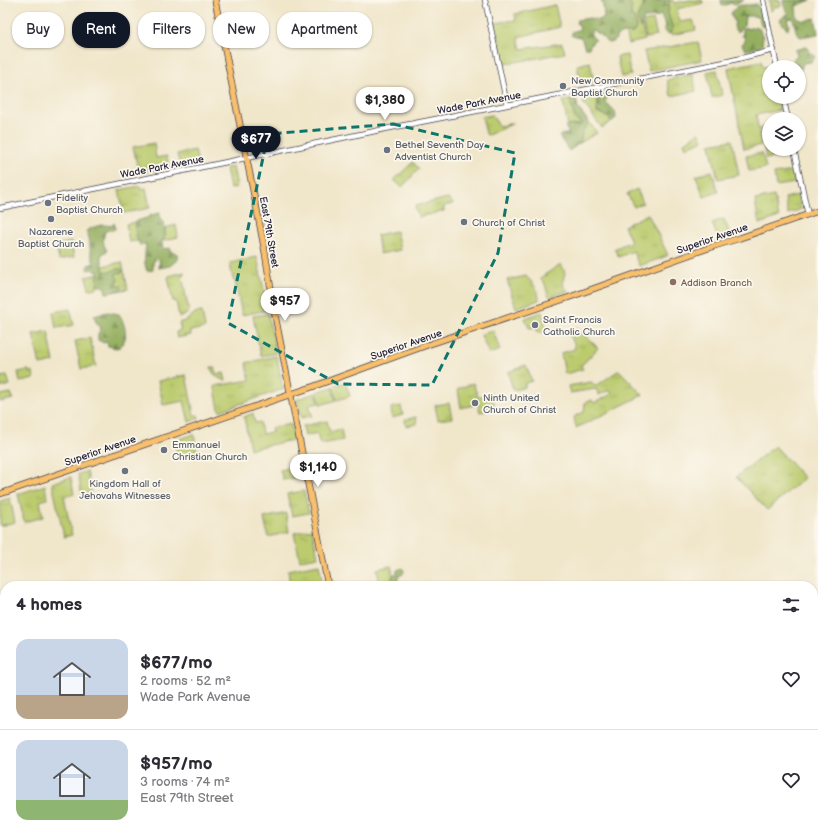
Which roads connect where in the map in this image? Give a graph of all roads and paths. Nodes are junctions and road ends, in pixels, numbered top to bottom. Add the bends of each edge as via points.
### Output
1 (215, 0) edge
2 (485, 0) edge
3 (763, 0) edge
4 (774, 50) junction
5 (776, 60) edge
6 (507, 106) junction
7 (795, 156) edge
8 (247, 158) junction
9 (0, 208) edge
10 (818, 211) edge
11 (808, 215) junction
12 (291, 394) junction
13 (0, 494) edge
14 (327, 581) edge

1 - 8 main road, East 79th Street
2 - 6 street
3 - 4 street
4 - 5 street
4 - 6 street, Wade Park Avenue
6 - 8 street, Wade Park Avenue
7 - 11 street
8 - 9 street, Wade Park Avenue
8 - 12 main road, East 79th Street
10 - 11 main road, Superior Avenue
11 - 12 main road, Superior Avenue
12 - 13 main road, Superior Avenue
12 - 14 main road, East 79th Street

